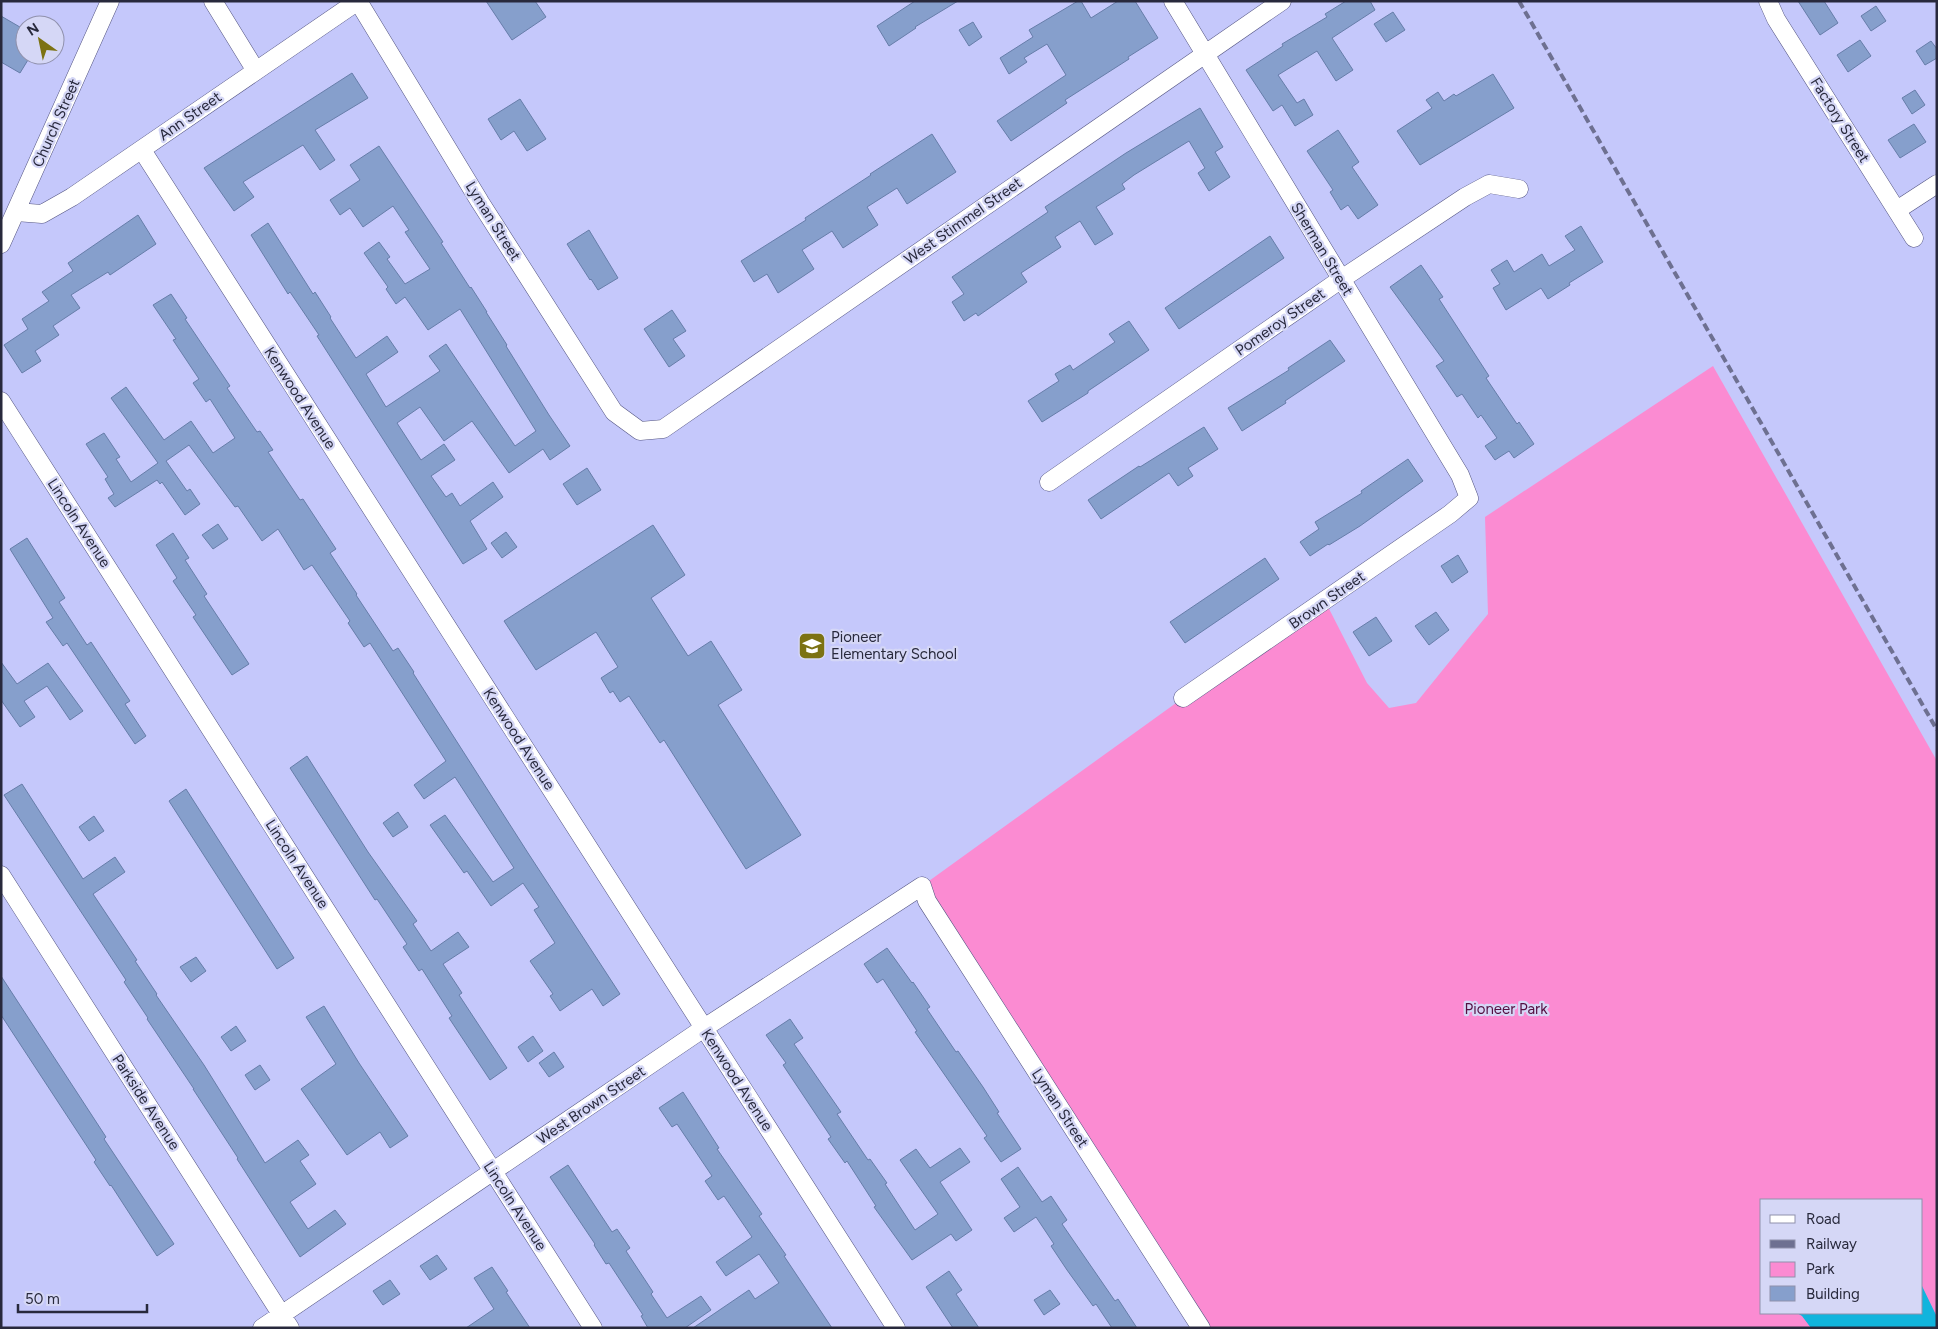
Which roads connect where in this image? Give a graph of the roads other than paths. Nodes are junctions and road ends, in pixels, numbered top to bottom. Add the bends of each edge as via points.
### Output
1 (110, 1) edge
2 (213, 1) edge
3 (358, 1) edge
4 (1173, 1) edge
5 (1282, 1) edge
6 (1768, 1) edge
7 (1205, 54) junction
8 (256, 71) junction
9 (142, 150) junction
10 (1937, 184) edge
11 (1519, 189) dead end
12 (1897, 210) junction
13 (16, 212) junction
14 (1914, 238) dead end
15 (1, 244) edge
16 (1340, 280) junction
17 (1, 401) edge
18 (640, 431) joint
19 (1049, 482) dead end
20 (1469, 498) joint
21 (1183, 698) dead end
22 (1, 875) edge
23 (922, 886) joint
24 (704, 1028) junction
25 (493, 1172) junction
26 (286, 1321) edge
27 (262, 1328) edge
28 (593, 1328) edge
29 (896, 1328) edge
30 (1201, 1328) edge

1 - 13 street, Church Street
2 - 8 street
3 - 8 street, Ann Street
3 - 18 street, Lyman Street via 480,202 614,412
4 - 7 street, Sherman Street
5 - 7 street, West Stimmel Street
6 - 12 street, Factory Street via 1776,19
7 - 16 street, Sherman Street
7 - 18 street, West Stimmel Street via 663,429
8 - 9 street, Ann Street
9 - 13 street, Ann Street via 42,214
9 - 24 street, Kenwood Avenue
10 - 12 street
11 - 16 street, Pomeroy Street via 1490,184 1465,197
12 - 14 street, Factory Street
13 - 15 street, Church Street
16 - 19 street, Pomeroy Street
16 - 20 street, Sherman Street via 1460,475
17 - 25 street, Lincoln Avenue
20 - 21 street, Brown Street
22 - 26 street, Parkside Avenue
23 - 24 street, West Brown Street
23 - 30 street, Lyman Street via 927,901
24 - 25 street, West Brown Street
24 - 29 street, Kenwood Avenue
25 - 26 street, West Brown Street
25 - 28 street, Lincoln Avenue
26 - 27 street, West Brown Street

